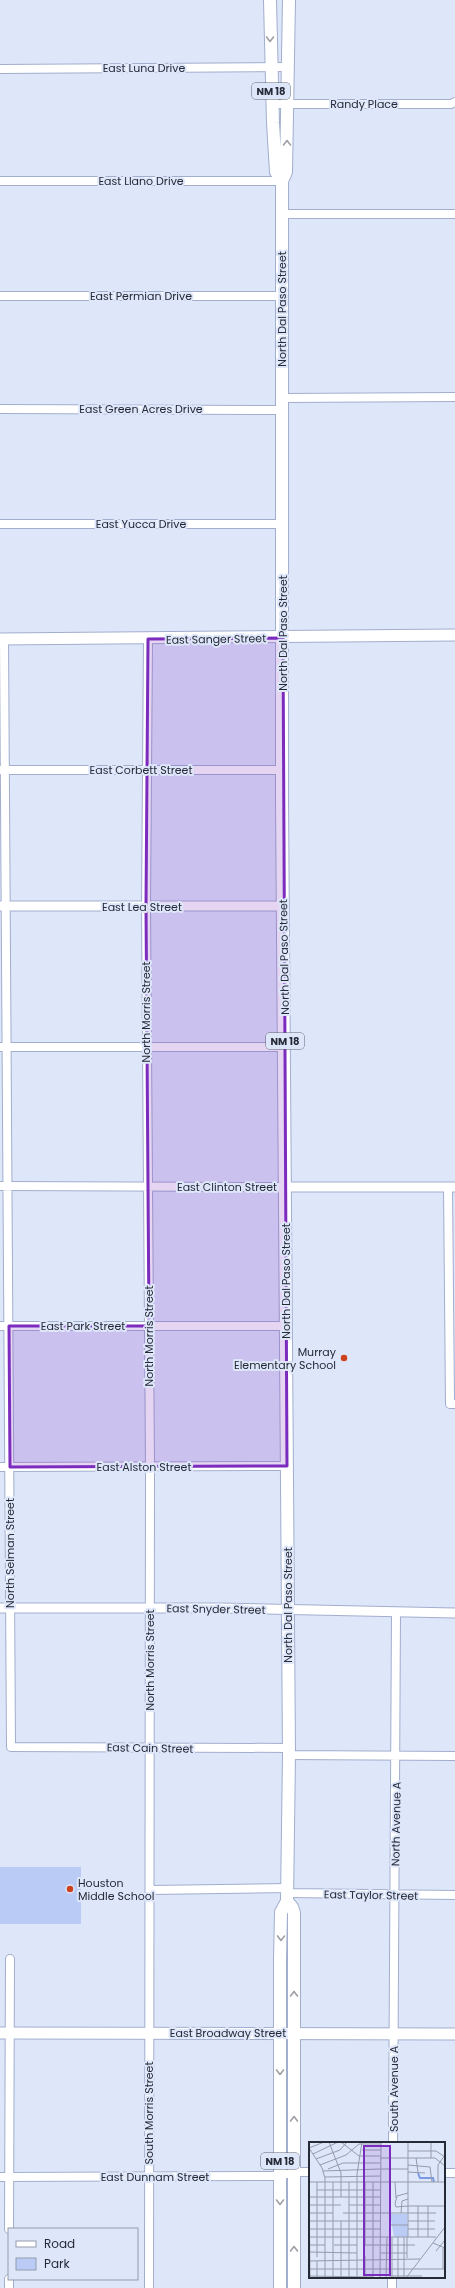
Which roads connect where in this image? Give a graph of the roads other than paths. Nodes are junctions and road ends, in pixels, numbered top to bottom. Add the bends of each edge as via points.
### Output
1 (270, 0) edge
2 (289, 0) edge
3 (289, 67) junction
4 (270, 68) junction
5 (0, 69) edge
6 (455, 102) edge
7 (287, 103) junction
8 (272, 104) junction
9 (0, 181) edge
10 (282, 181) junction
11 (282, 214) junction
12 (455, 214) edge
13 (0, 296) edge
14 (282, 296) junction
15 (455, 398) edge
16 (282, 404) junction
17 (0, 409) edge
18 (0, 524) edge
19 (283, 524) junction
20 (455, 635) edge
21 (283, 638) junction
22 (2, 639) edge
23 (148, 639) junction
24 (3, 770) edge
25 (146, 770) junction
26 (282, 770) junction
27 (3, 906) edge
28 (284, 906) junction
29 (146, 907) junction
30 (147, 1046) junction
31 (3, 1047) edge
32 (285, 1047) junction
33 (4, 1186) edge
34 (148, 1187) junction
35 (286, 1187) junction
36 (451, 1187) edge
37 (0, 1326) edge
38 (9, 1326) junction
39 (149, 1326) junction
40 (286, 1326) junction
41 (455, 1404) edge
42 (150, 1466) junction
43 (288, 1466) junction
44 (0, 1467) edge
45 (10, 1467) junction
46 (0, 1608) edge
47 (10, 1608) junction
48 (150, 1608) junction
49 (288, 1610) junction
50 (396, 1613) junction
51 (455, 1613) edge
52 (11, 1747) joint
53 (150, 1748) junction
54 (289, 1752) junction
55 (396, 1756) junction
56 (455, 1756) edge
57 (150, 1890) junction
58 (288, 1894) junction
59 (395, 1895) junction
60 (455, 1895) edge
61 (10, 1959) dead end
62 (5, 2033) edge
63 (150, 2033) junction
64 (280, 2033) junction
65 (294, 2033) junction
66 (394, 2034) junction
67 (455, 2034) edge
68 (394, 2142) edge
69 (294, 2172) junction
70 (309, 2172) edge
71 (445, 2172) edge
72 (455, 2173) edge
73 (280, 2176) junction
74 (0, 2177) edge
75 (9, 2177) junction
76 (149, 2177) junction
77 (9, 2228) edge
78 (149, 2288) edge
79 (280, 2288) edge
80 (294, 2288) edge

1 -> 4 main road, North Dal Paso Street / NM 18
2 - 3 main road, North Dal Paso Street / NM 18
3 - 4 street, East Luna Drive
3 - 7 main road, North Dal Paso Street / NM 18
4 - 5 street, East Luna Drive
4 - 8 main road, North Dal Paso Street / NM 18
6 - 7 street, Randy Place
7 - 8 street, Randy Place
10 -> 7 main road, North Dal Paso Street / NM 18 via 286,172
8 - 10 main road, North Dal Paso Street / NM 18 via 276,172
9 - 10 street, East Llano Drive
10 - 11 main road, North Dal Paso Street / NM 18
11 - 12 street
11 - 14 main road, North Dal Paso Street / NM 18
13 - 14 street, East Permian Drive
14 - 16 main road, North Dal Paso Street / NM 18
15 - 16 street, East Green Acres Drive
16 - 17 street, East Green Acres Drive
16 - 19 main road, North Dal Paso Street / NM 18
18 - 19 street, East Yucca Drive
19 - 21 main road, North Dal Paso Street / NM 18
20 - 21 main road, East Sanger Street
21 - 23 main road, East Sanger Street
21 - 26 main road, North Dal Paso Street / NM 18
22 - 23 main road, East Sanger Street
22 - 24 street, North Selman Street
23 - 25 street, North Morris Street
24 - 25 street, East Corbett Street
24 - 27 street, North Selman Street
25 - 26 street, East Corbett Street
25 - 29 street, North Morris Street
26 - 28 main road, North Dal Paso Street / NM 18
27 - 29 street, East Lea Street
27 - 31 street, North Selman Street
28 - 29 street, East Lea Street
28 - 32 main road, North Dal Paso Street / NM 18
29 - 30 street, North Morris Street
30 - 31 street
30 - 32 street
30 - 34 street, North Morris Street
31 - 33 street, North Selman Street
32 - 35 main road, North Dal Paso Street / NM 18
33 - 34 street, East Clinton Street
33 - 38 street, North Selman Street
34 - 35 street, East Clinton Street
34 - 39 street, North Morris Street
35 - 36 street, East Clinton Street
35 - 40 main road, North Dal Paso Street / NM 18
36 - 41 street via 450,1404
37 - 38 street, East Park Street
38 - 39 street, East Park Street
38 - 45 street, North Selman Street
39 - 40 street, East Park Street
39 - 42 street, North Morris Street
40 - 43 main road, North Dal Paso Street / NM 18
42 - 43 street, East Alston Street
42 - 45 street, East Alston Street
42 - 48 street, North Morris Street
43 - 49 main road, North Dal Paso Street / NM 18
44 - 45 street, East Alston Street
45 - 47 street, North Selman Street
46 - 47 street, East Snyder Street
47 - 48 street, East Snyder Street
47 - 52 street, North Selman Street
48 - 49 street, East Snyder Street
48 - 53 street, North Morris Street
49 - 50 street, East Snyder Street
49 - 54 main road, North Dal Paso Street / NM 18
50 - 51 street, East Snyder Street
50 - 55 street, North Avenue A
52 - 53 street, East Cain Street
53 - 54 street, East Cain Street
53 - 57 street, North Morris Street
54 - 55 street, East Cain Street
54 - 58 main road, North Dal Paso Street / NM 18
55 - 56 street, East Cain Street
55 - 59 street, North Avenue A
57 - 58 street, East Taylor Street
57 - 63 street, North Morris Street
58 - 59 street, East Taylor Street
58 -> 64 main road, North Dal Paso Street via 281,1912
65 -> 58 main road, North Dal Paso Street / NM 18 via 294,1913
59 - 60 street, East Taylor Street
59 - 66 street, North Avenue A
61 - 62 street
62 - 63 main road, East Broadway Street
62 - 75 street
63 - 64 main road, East Broadway Street
63 - 76 street, South Morris Street
64 - 65 main road, East Broadway Street
64 -> 73 main road, NM 18
65 - 66 main road, East Broadway Street
69 -> 65 main road, NM 18
66 - 67 main road, East Broadway Street
66 - 68 street, South Avenue A
69 - 70 street, East Dunnam Street
69 - 73 street, East Dunnam Street
80 -> 69 main road, NM 18
71 - 72 street
73 - 76 street, East Dunnam Street
73 -> 79 main road, NM 18
74 - 75 street, East Dunnam Street
75 - 76 street, East Dunnam Street
75 - 77 street
76 - 78 street, South Morris Street

